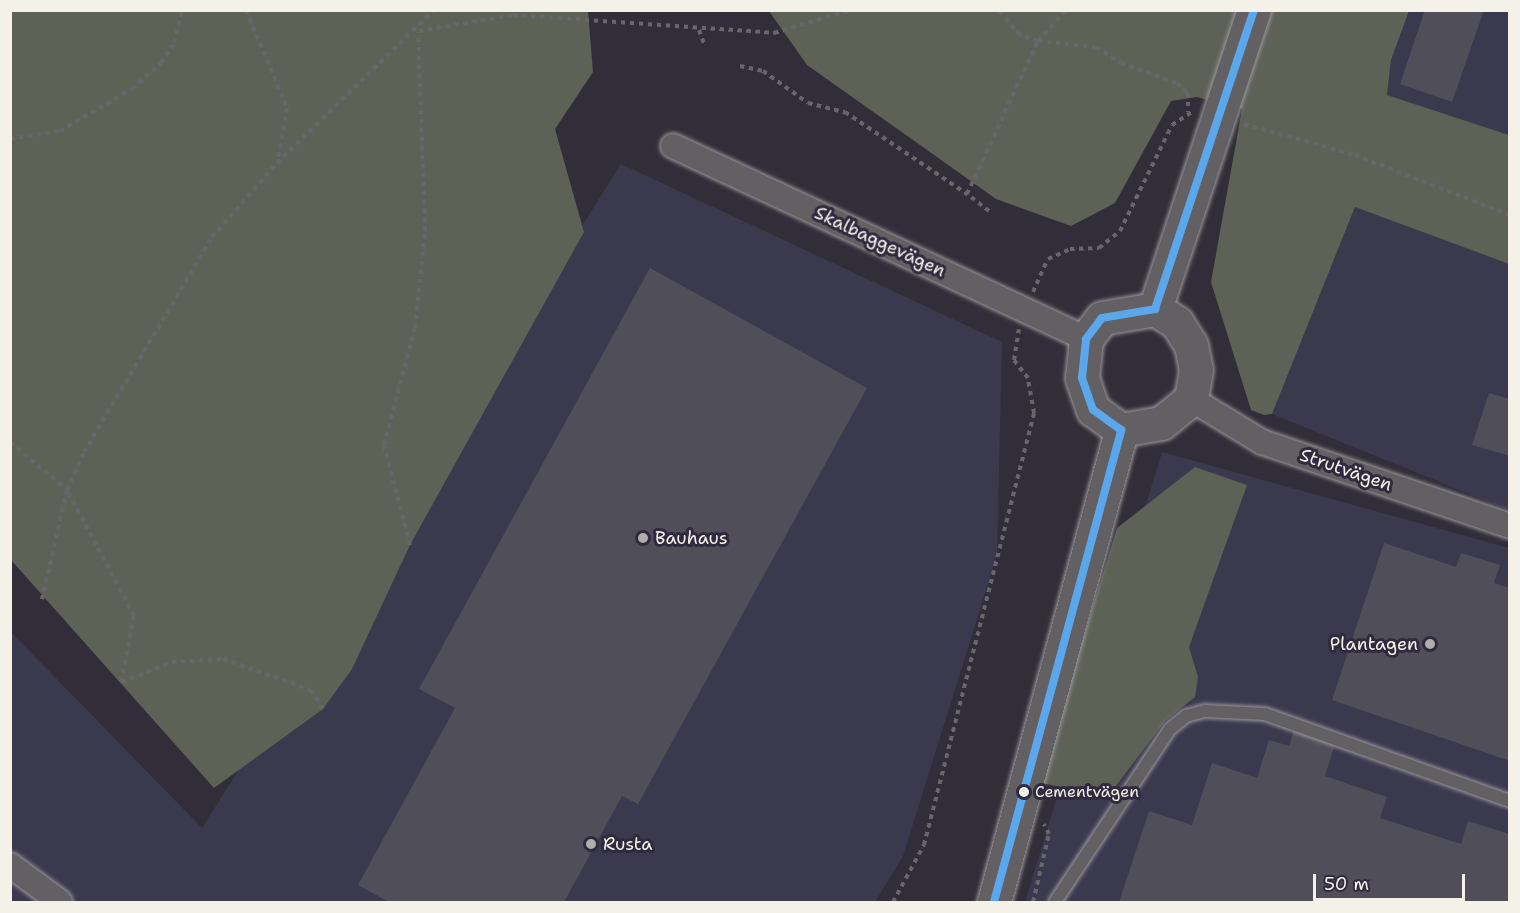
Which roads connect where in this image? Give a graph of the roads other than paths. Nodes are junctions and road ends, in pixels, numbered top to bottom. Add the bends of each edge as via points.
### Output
1 (1254, 10) edge
2 (673, 146) dead end
3 (1155, 309) junction
4 (1086, 339) junction
5 (1191, 399) junction
6 (1121, 430) junction
7 (1509, 526) edge
8 (1509, 801) edge
9 (10, 865) edge
10 (60, 903) edge
11 (994, 903) edge
12 (1055, 903) edge

1 - 3 main road
2 - 4 street, Skalbaggevägen
3 - 4 main road via 1102,318
3 - 5 main road via 1177,323 1191,345 1196,370
4 - 6 main road via 1082,378 1093,410
5 - 6 main road via 1161,423
5 - 7 street, Strutvägen via 1262,442
6 - 11 main road
8 - 12 lane via 1265,714 1223,708 1186,716 1170,729
9 - 10 street

